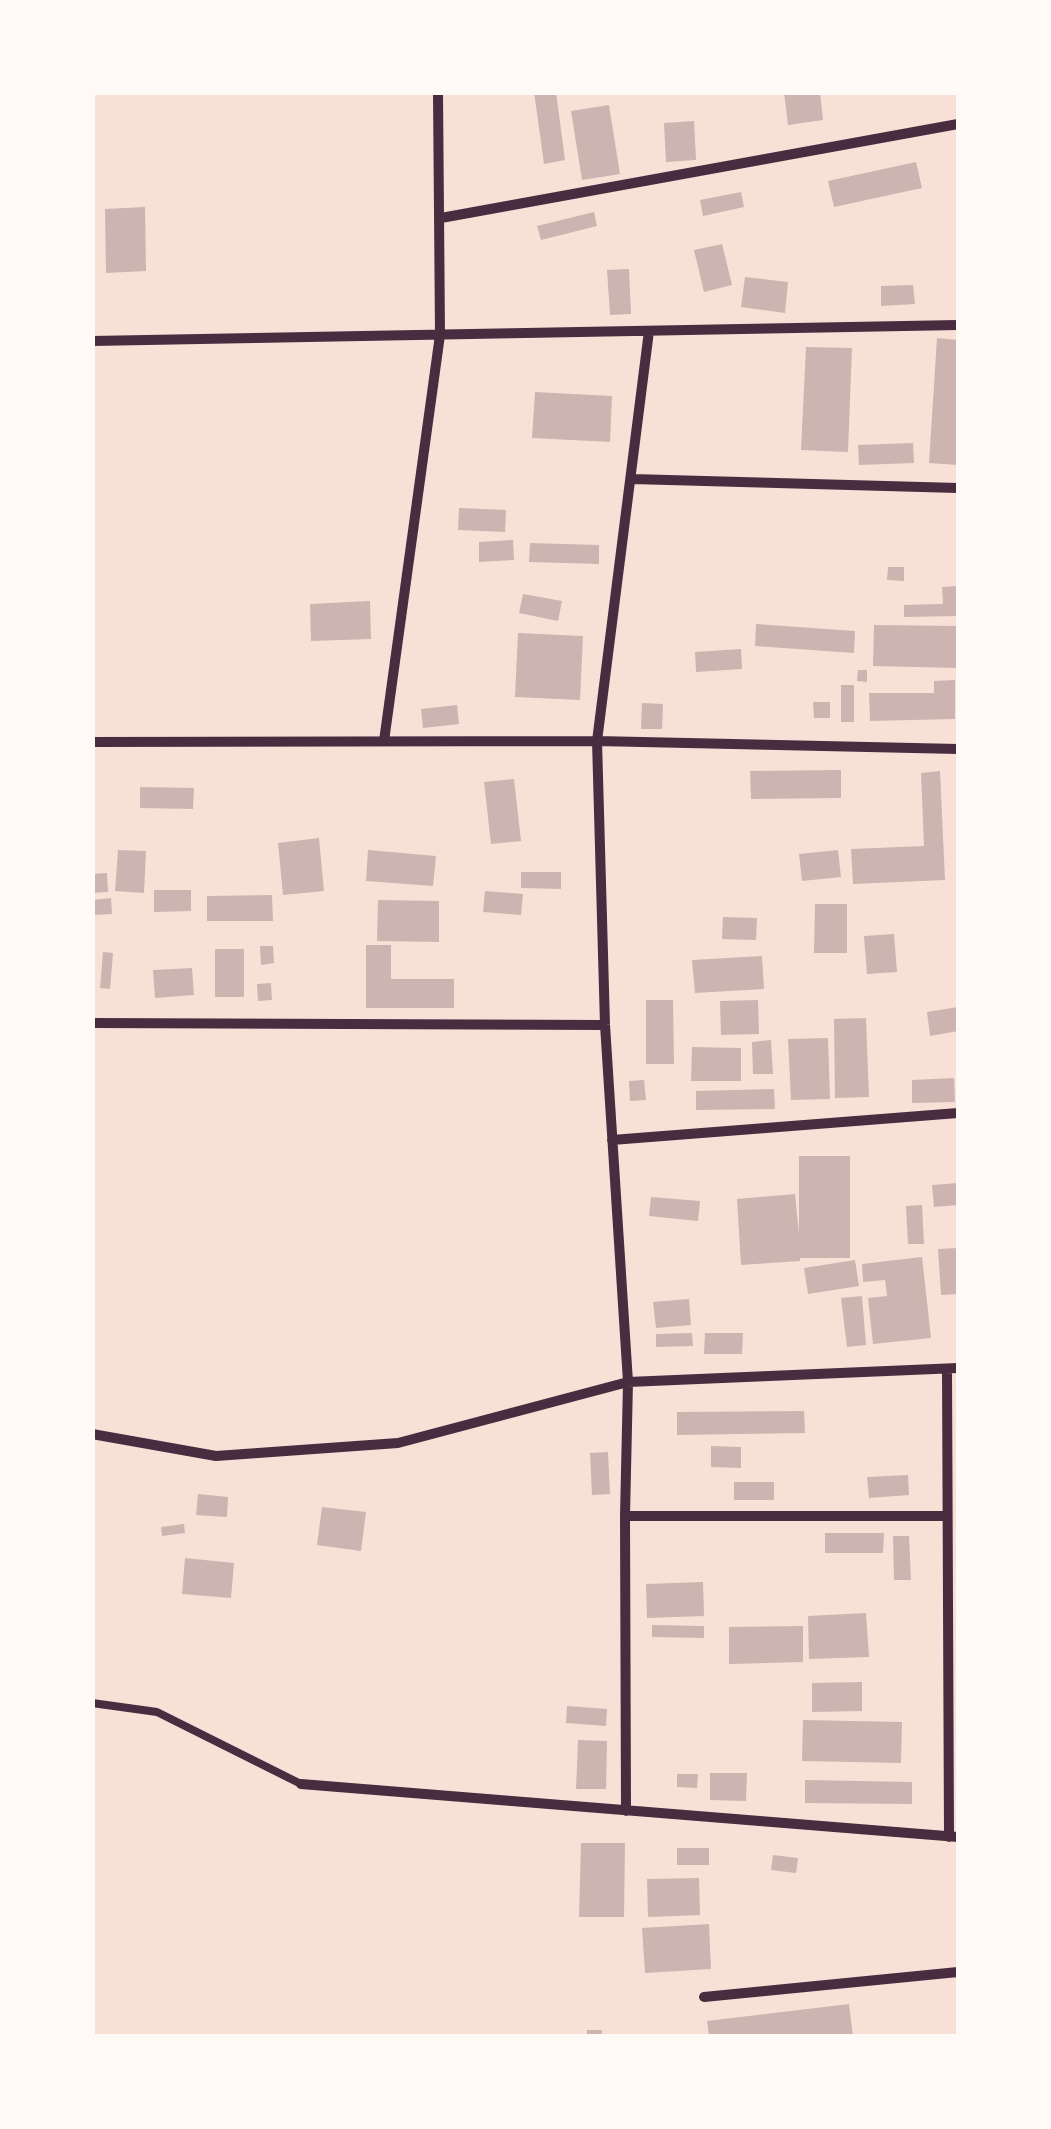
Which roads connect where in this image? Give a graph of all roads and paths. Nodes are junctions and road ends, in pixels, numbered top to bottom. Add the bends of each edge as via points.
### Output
1 (438, 92) edge
2 (958, 124) edge
3 (442, 218) junction
4 (958, 325) edge
5 (648, 331) junction
6 (440, 335) junction
7 (92, 341) edge
8 (632, 480) junction
9 (958, 488) edge
10 (384, 741) junction
11 (598, 741) junction
12 (92, 742) edge
13 (958, 749) edge
14 (92, 1023) edge
15 (605, 1025) junction
16 (958, 1113) edge
17 (612, 1140) junction
18 (953, 1369) edge
19 (628, 1382) junction
20 (92, 1434) edge
21 (625, 1516) junction
22 (946, 1516) junction
23 (92, 1702) edge
24 (301, 1784) joint
25 (626, 1811) junction
26 (954, 1837) edge
27 (958, 1972) edge
28 (704, 1996) dead end

1 - 3 street
2 - 3 street
3 - 6 street
4 - 5 street
5 - 6 street
5 - 8 street
6 - 7 street
6 - 10 street
8 - 9 street
8 - 11 street
10 - 11 street
10 - 12 street
11 - 13 street
11 - 15 street
14 - 15 street
15 - 17 street
16 - 17 street
17 - 19 street
18 - 19 street
18 - 22 street
19 - 20 street via 398,1443 216,1456
19 - 21 street
21 - 22 street
21 - 25 street
22 - 26 street
23 - 24 lane via 157,1712
24 - 25 street
25 - 26 street
27 - 28 street

